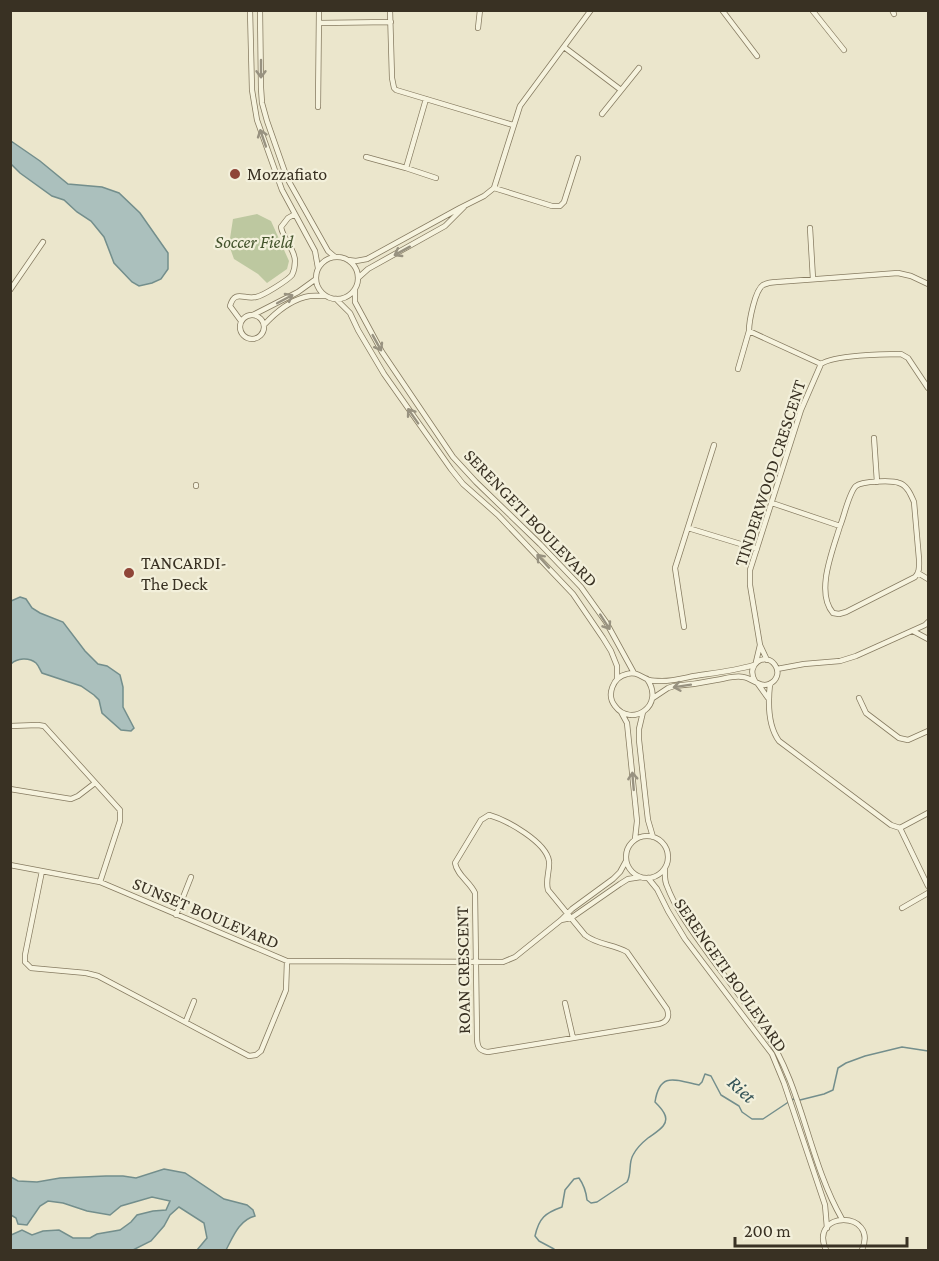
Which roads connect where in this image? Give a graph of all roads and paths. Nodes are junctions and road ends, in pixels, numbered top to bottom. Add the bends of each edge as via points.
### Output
1 (250, 10) edge
2 (260, 10) edge
3 (319, 10) edge
4 (390, 10) edge
5 (480, 10) edge
6 (591, 10) edge
7 (722, 10) edge
8 (812, 10) edge
9 (391, 22) junction
10 (319, 23) junction
11 (478, 28) dead end
12 (564, 47) junction
13 (844, 50) dead end
14 (757, 56) dead end
15 (639, 68) dead end
16 (621, 90) junction
17 (426, 99) junction
18 (318, 107) dead end
19 (602, 114) dead end
20 (513, 125) junction
21 (366, 157) dead end
22 (578, 158) dead end
23 (406, 168) junction
24 (435, 178) dead end
25 (494, 188) junction
26 (466, 205) junction
27 (295, 214) junction
28 (433, 222) junction
29 (810, 228) dead end
30 (437, 231) junction
31 (414, 233) junction
32 (418, 241) junction
33 (43, 242) dead end
34 (335, 257) junction
35 (348, 260) junction
36 (318, 268) junction
37 (358, 278) junction
38 (316, 279) junction
39 (813, 279) junction
40 (928, 284) edge
41 (10, 290) edge
42 (355, 290) junction
43 (325, 296) junction
44 (336, 299) junction
45 (253, 315) junction
46 (241, 321) junction
47 (264, 325) junction
48 (749, 331) junction
49 (821, 364) junction
50 (738, 369) dead end
51 (928, 388) edge
52 (874, 438) dead end
53 (714, 445) dead end
54 (877, 482) junction
55 (772, 503) junction
56 (840, 526) junction
57 (688, 528) junction
58 (757, 549) junction
59 (918, 573) junction
60 (928, 579) edge
61 (927, 624) edge
62 (684, 627) dead end
63 (913, 631) junction
64 (928, 638) edge
65 (760, 645) junction
66 (767, 660) junction
67 (755, 664) junction
68 (777, 669) junction
69 (634, 673) junction
70 (710, 674) junction
71 (617, 679) junction
72 (647, 679) junction
73 (710, 681) junction
74 (756, 682) junction
75 (771, 684) junction
76 (652, 698) junction
77 (768, 698) junction
78 (860, 698) dead end
79 (620, 712) junction
80 (643, 712) junction
81 (10, 726) edge
82 (928, 731) edge
83 (95, 783) junction
84 (10, 789) edge
85 (928, 813) edge
86 (900, 828) junction
87 (653, 837) junction
88 (635, 839) junction
89 (626, 861) junction
90 (10, 865) edge
91 (665, 868) junction
92 (42, 871) junction
93 (191, 877) dead end
94 (641, 877) junction
95 (648, 878) junction
96 (100, 882) junction
97 (928, 886) edge
98 (928, 894) edge
99 (590, 896) junction
100 (595, 901) junction
101 (902, 908) dead end
102 (567, 913) junction
103 (176, 915) junction
104 (572, 918) junction
105 (561, 920) junction
106 (287, 961) junction
107 (477, 962) junction
108 (194, 1001) dead end
109 (566, 1003) dead end
110 (186, 1022) junction
111 (573, 1038) junction
112 (787, 1082) junction
113 (842, 1219) junction
114 (827, 1228) junction
115 (826, 1251) edge
116 (862, 1251) edge

27 -> 1 street via 256,120
2 -> 34 street via 261,88 267,121 290,184 328,252
3 - 10 street
4 - 9 street
5 - 11 street
6 - 12 street
7 - 14 street
8 - 13 street
9 - 10 street
9 - 17 street via 394,88
10 - 18 street
12 - 16 street
12 - 20 street via 520,106
15 - 16 street
16 - 19 street
17 - 20 street
17 - 23 street
20 - 25 street
21 - 23 street
22 - 25 street via 560,206
23 - 24 street
25 - 26 street
26 - 28 street
26 - 30 street
27 - 36 street via 318,258
27 - 46 street via 281,227 294,256 293,273 259,296 235,297 230,306
28 - 30 street
28 - 31 street
29 - 39 street
30 - 32 street
31 - 32 street
31 - 35 street via 367,259
32 -> 37 street
33 - 41 street
34 - 35 street
34 - 36 street
35 - 37 street
36 - 38 street
37 - 42 street
38 - 43 street
45 -> 38 street
39 - 40 street via 898,273
39 - 48 street via 760,287
42 - 44 street
42 -> 69 street, SERENGETI BOULEVARD via 355,302 382,352 453,457 581,587
43 - 44 street
43 - 47 street via 299,299
71 -> 44 street, SERENGETI BOULEVARD via 614,658 581,605 538,556 463,484 384,374 350,314
45 - 46 street
45 - 47 street via 260,317
46 - 47 street via 242,334 252,339 262,334
48 - 49 street
48 - 50 street
49 - 51 street, TINDERWOOD CRESCENT via 839,358 901,354
49 - 55 street, TINDERWOOD CRESCENT via 801,410
52 - 54 street
53 - 57 street
54 - 56 street via 855,487
54 - 59 street via 898,482 910,493 915,509
55 - 56 street
55 - 58 street, TINDERWOOD CRESCENT
56 - 59 street via 825,583 827,603 833,613 846,612
57 - 58 street
57 - 62 street via 675,568
58 - 65 street, TINDERWOOD CRESCENT via 749,579
59 - 60 street
61 - 63 street
61 - 64 street
63 - 64 street
63 - 68 street via 856,657
65 - 66 street, TINDERWOOD CRESCENT
65 - 67 street, TINDERWOOD CRESCENT
66 - 67 street
66 - 68 street
67 - 70 street
67 - 74 street via 752,674
68 - 75 street
69 - 71 street
69 - 72 street
70 - 72 street via 666,681
70 - 73 street
71 - 79 street via 611,695
72 - 76 street
73 - 74 street via 741,676
73 -> 76 street via 674,686
74 - 75 street
74 - 77 street
75 - 77 street
76 - 80 street
77 - 86 street via 774,735 779,741 882,819
78 - 82 street via 866,713 899,738 912,739
79 - 80 street
88 -> 79 street via 637,821 627,723
80 - 87 street via 639,740
81 - 83 street via 44,726
83 - 84 street via 71,799
83 - 96 street via 121,813
85 - 86 street
86 - 97 street
87 - 88 street
87 - 91 street via 666,848
88 - 89 street via 626,851
89 - 94 street via 630,870
89 - 99 street via 613,879
90 - 92 street, SUNSET BOULEVARD
91 - 95 street
91 - 112 street, SERENGETI BOULEVARD via 664,878 688,925 766,1032 781,1058
92 - 96 street, SUNSET BOULEVARD
92 - 110 street via 25,955 27,965 93,974
93 - 103 street
94 - 95 street
94 - 100 street via 625,880
95 - 112 street, SERENGETI BOULEVARD via 685,939 772,1054
96 - 103 street, SUNSET BOULEVARD
98 - 101 street
99 - 100 street
99 - 102 street
100 - 104 street
102 - 104 street
102 - 105 street, SUNSET BOULEVARD
102 - 107 street, ROAN CRESCENT via 548,890 549,859 537,843 498,818 485,817 455,863 456,870 475,893
103 - 106 street, SUNSET BOULEVARD
104 - 105 street
104 - 111 street, ROAN CRESCENT via 589,939 627,952 668,1016 659,1024
105 - 107 street, SUNSET BOULEVARD via 515,957 503,962
106 - 107 street, SUNSET BOULEVARD
106 - 110 street via 286,990 256,1055 249,1056
107 - 111 street, ROAN CRESCENT via 477,1044 482,1051
108 - 110 street
109 - 111 street
112 - 113 street, SERENGETI BOULEVARD
112 - 114 street, SERENGETI BOULEVARD via 825,1205
113 - 114 street
113 - 116 street via 855,1222 863,1231
114 - 115 street, SERENGETI BOULEVARD via 823,1237

